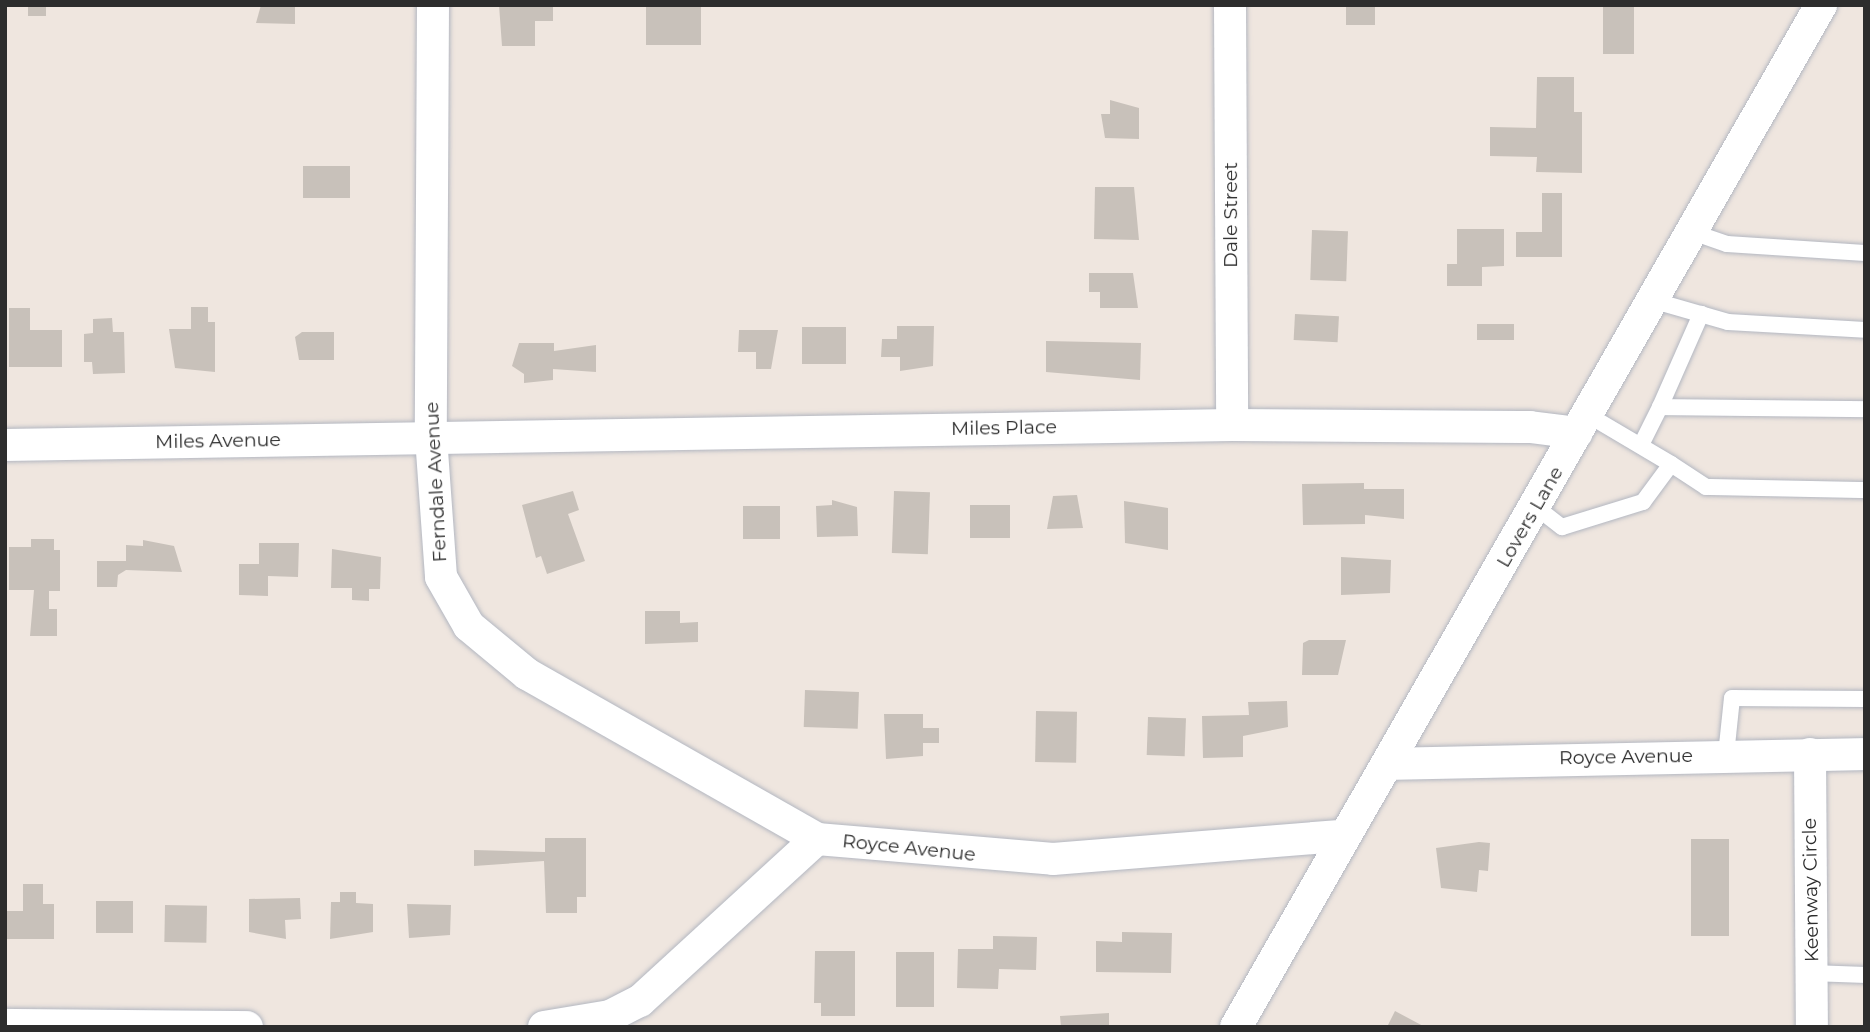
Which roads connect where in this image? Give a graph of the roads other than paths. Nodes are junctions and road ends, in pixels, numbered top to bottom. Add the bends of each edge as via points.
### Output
1 (433, 5) edge
2 (1230, 5) edge
3 (1821, 5) edge
4 (1695, 233) junction
5 (1865, 253) edge
6 (1655, 301) junction
7 (1701, 314) junction
8 (1865, 330) edge
9 (1660, 407) junction
10 (1865, 409) edge
11 (1582, 424) junction
12 (1231, 425) junction
13 (430, 437) junction
14 (5, 445) edge
15 (1640, 445) junction
16 (1671, 464) junction
17 (1865, 490) edge
18 (1536, 507) junction
19 (1865, 699) edge
20 (1810, 754) junction
21 (1865, 754) edge
22 (1726, 755) junction
23 (1388, 764) junction
24 (1340, 836) junction
25 (817, 839) junction
26 (1812, 973) junction
27 (1865, 975) edge
28 (5, 1025) edge
29 (247, 1027) edge
30 (544, 1027) edge
31 (1236, 1027) edge
32 (1812, 1027) edge

1 - 13 street, Ferndale Avenue
2 - 12 street, Dale Street
3 - 4 street, Lovers Lane
4 - 5 lane via 1727,244
4 - 6 street, Lovers Lane
6 - 7 lane
6 - 11 street, Lovers Lane
7 - 8 lane via 1728,322
7 - 9 lane
9 - 10 lane
9 - 15 lane
11 - 12 street, Miles Place
11 - 15 lane
11 - 18 street, Lovers Lane
12 - 13 street, Miles Place
13 - 14 street, Miles Avenue
13 - 25 street, Ferndale Avenue via 441,577 469,626 527,674
15 - 16 lane
16 - 17 lane via 1706,486
16 - 18 lane via 1643,502 1562,527
18 - 23 street, Lovers Lane
19 - 22 lane via 1732,698
20 - 21 street, Royce Avenue
20 - 22 street, Royce Avenue
20 - 26 street, Keenway Circle
22 - 23 street, Royce Avenue
23 - 24 street, Lovers Lane
24 - 25 street, Royce Avenue via 1053,859
24 - 31 street, Lovers Lane
25 - 30 street, Royce Avenue via 640,1001 610,1016
26 - 27 lane
26 - 32 street, Keenway Circle
28 - 29 street

